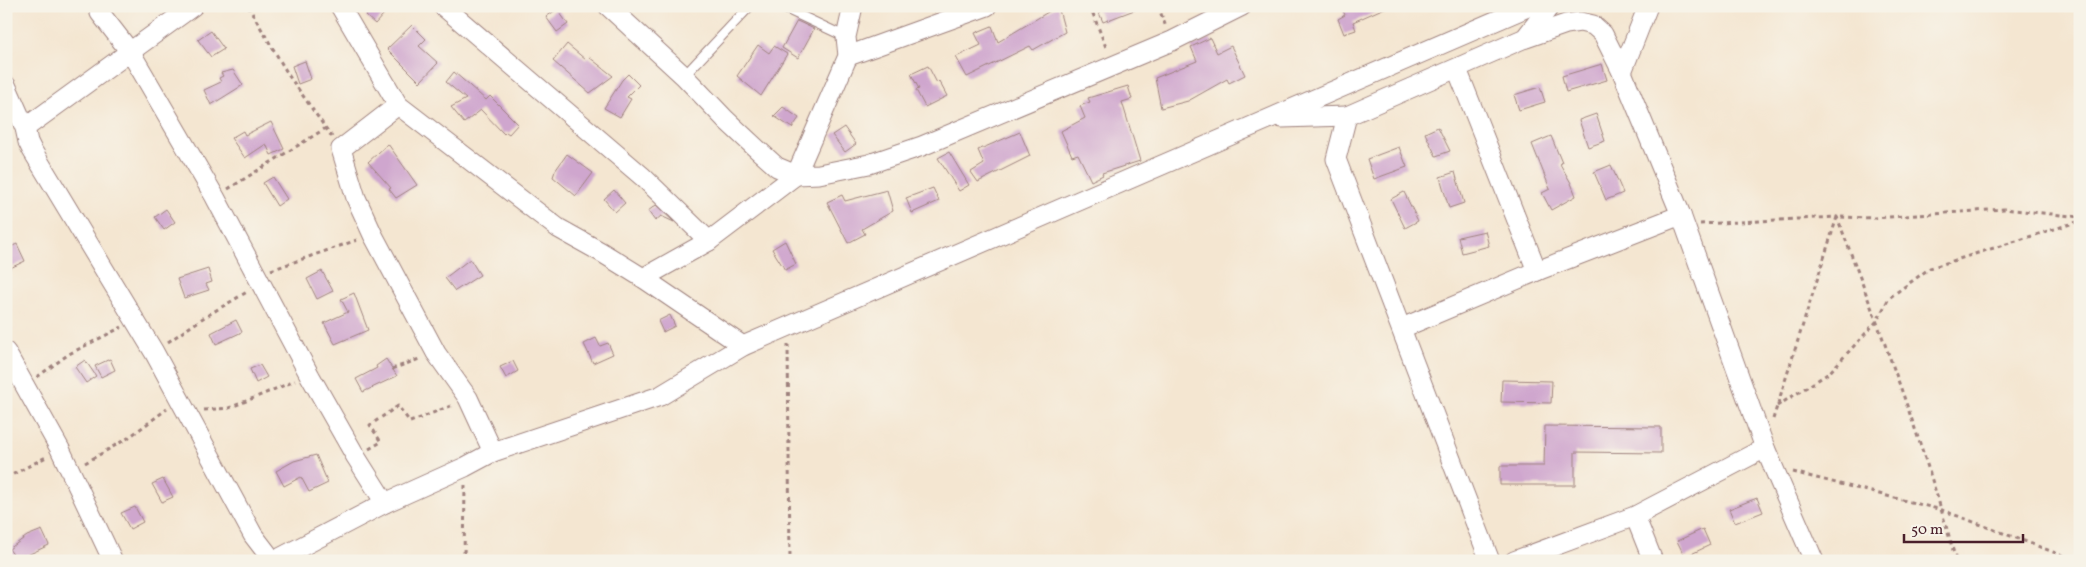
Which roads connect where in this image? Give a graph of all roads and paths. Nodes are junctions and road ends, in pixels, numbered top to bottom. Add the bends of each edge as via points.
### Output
1 (98, 6) edge
2 (193, 6) edge
3 (248, 6) edge
4 (340, 6) edge
5 (443, 6) edge
6 (608, 6) edge
7 (750, 6) edge
8 (780, 6) edge
9 (853, 6) edge
10 (987, 6) edge
11 (1090, 6) edge
12 (1242, 6) edge
13 (1530, 6) edge
14 (1550, 6) edge
15 (1648, 6) edge
16 (846, 37) junction
17 (1524, 38) junction
18 (131, 53) junction
19 (848, 56) junction
20 (1114, 66) junction
21 (1457, 68) junction
22 (1622, 72) junction
23 (684, 76) junction
24 (6, 86) edge
25 (398, 105) junction
26 (1347, 116) junction
27 (1271, 118) junction
28 (26, 128) junction
29 (326, 128) junction
30 (340, 149) junction
31 (796, 175) junction
32 (215, 197) junction
33 (1682, 215) junction
34 (1837, 218) junction
35 (2080, 219) edge
36 (373, 235) junction
37 (710, 241) junction
38 (1537, 271) junction
39 (643, 278) junction
40 (258, 280) junction
41 (134, 321) junction
42 (1877, 321) junction
43 (788, 328) junction
44 (1402, 328) junction
45 (743, 346) junction
46 (6, 352) edge
47 (154, 352) junction
48 (436, 353) junction
49 (392, 369) dead end
50 (310, 376) junction
51 (24, 386) junction
52 (468, 398) junction
53 (183, 404) junction
54 (1776, 407) junction
55 (1765, 448) junction
56 (60, 450) junction
57 (493, 452) junction
58 (356, 457) junction
59 (1773, 466) junction
60 (465, 467) junction
61 (70, 472) junction
62 (6, 478) edge
63 (385, 503) junction
64 (1942, 510) junction
65 (1635, 516) junction
66 (113, 561) edge
67 (274, 561) edge
68 (464, 561) edge
69 (790, 561) edge
70 (1490, 561) edge
71 (1514, 561) edge
72 (1653, 561) edge
73 (1814, 561) edge
74 (1956, 561) edge
75 (2077, 561) edge

1 - 18 street
2 - 18 street
3 - 29 path via 289,76
4 - 25 street
5 - 37 street via 643,178
6 - 23 street
7 - 23 lane
8 - 16 lane
9 - 16 street
10 - 19 street
11 - 20 path
12 - 20 street
13 - 27 street
14 - 17 street
15 - 22 street
16 - 19 street
17 - 21 street
17 - 22 street via 1566,24 1593,24 1603,34
18 - 28 street
18 - 32 street
19 - 31 street
20 - 31 street via 913,149 869,164
21 - 26 street
21 - 38 street
22 - 33 street
23 - 31 street via 777,167
24 - 28 street
25 - 30 street
25 - 39 street via 558,228
26 - 27 street
26 - 44 street via 1336,159
27 - 43 street
28 - 41 street via 32,150
29 - 30 path
29 - 32 path
30 - 36 street via 346,174
31 - 37 street
32 - 40 street
33 - 34 path via 1701,224
33 - 38 street
33 - 55 street
34 - 35 path via 2004,209
34 - 42 path
34 - 54 path
35 - 42 path via 1930,268 1889,298
36 - 40 path
36 - 48 street
37 - 39 street
38 - 44 street
39 - 45 street
40 - 47 path
40 - 50 street
41 - 47 street
41 - 51 path via 69,354
42 - 54 path via 1829,373
42 - 64 path
43 - 45 street
43 - 69 path
44 - 70 street
45 - 57 street via 660,396
46 - 51 street
47 - 53 street
48 - 49 path
48 - 52 street
50 - 53 path via 229,408
50 - 58 street
51 - 56 street
52 - 57 street
52 - 58 path via 410,422 398,406 370,425 381,442
53 - 61 path
53 - 67 street via 253,535
54 - 55 path
55 - 59 street
55 - 65 street
56 - 61 street
56 - 62 path
57 - 60 street
58 - 63 street
59 - 64 path
59 - 73 street
60 - 63 street
60 - 68 path
61 - 66 street
63 - 67 street
64 - 74 path
64 - 75 path
65 - 71 street
65 - 72 street

